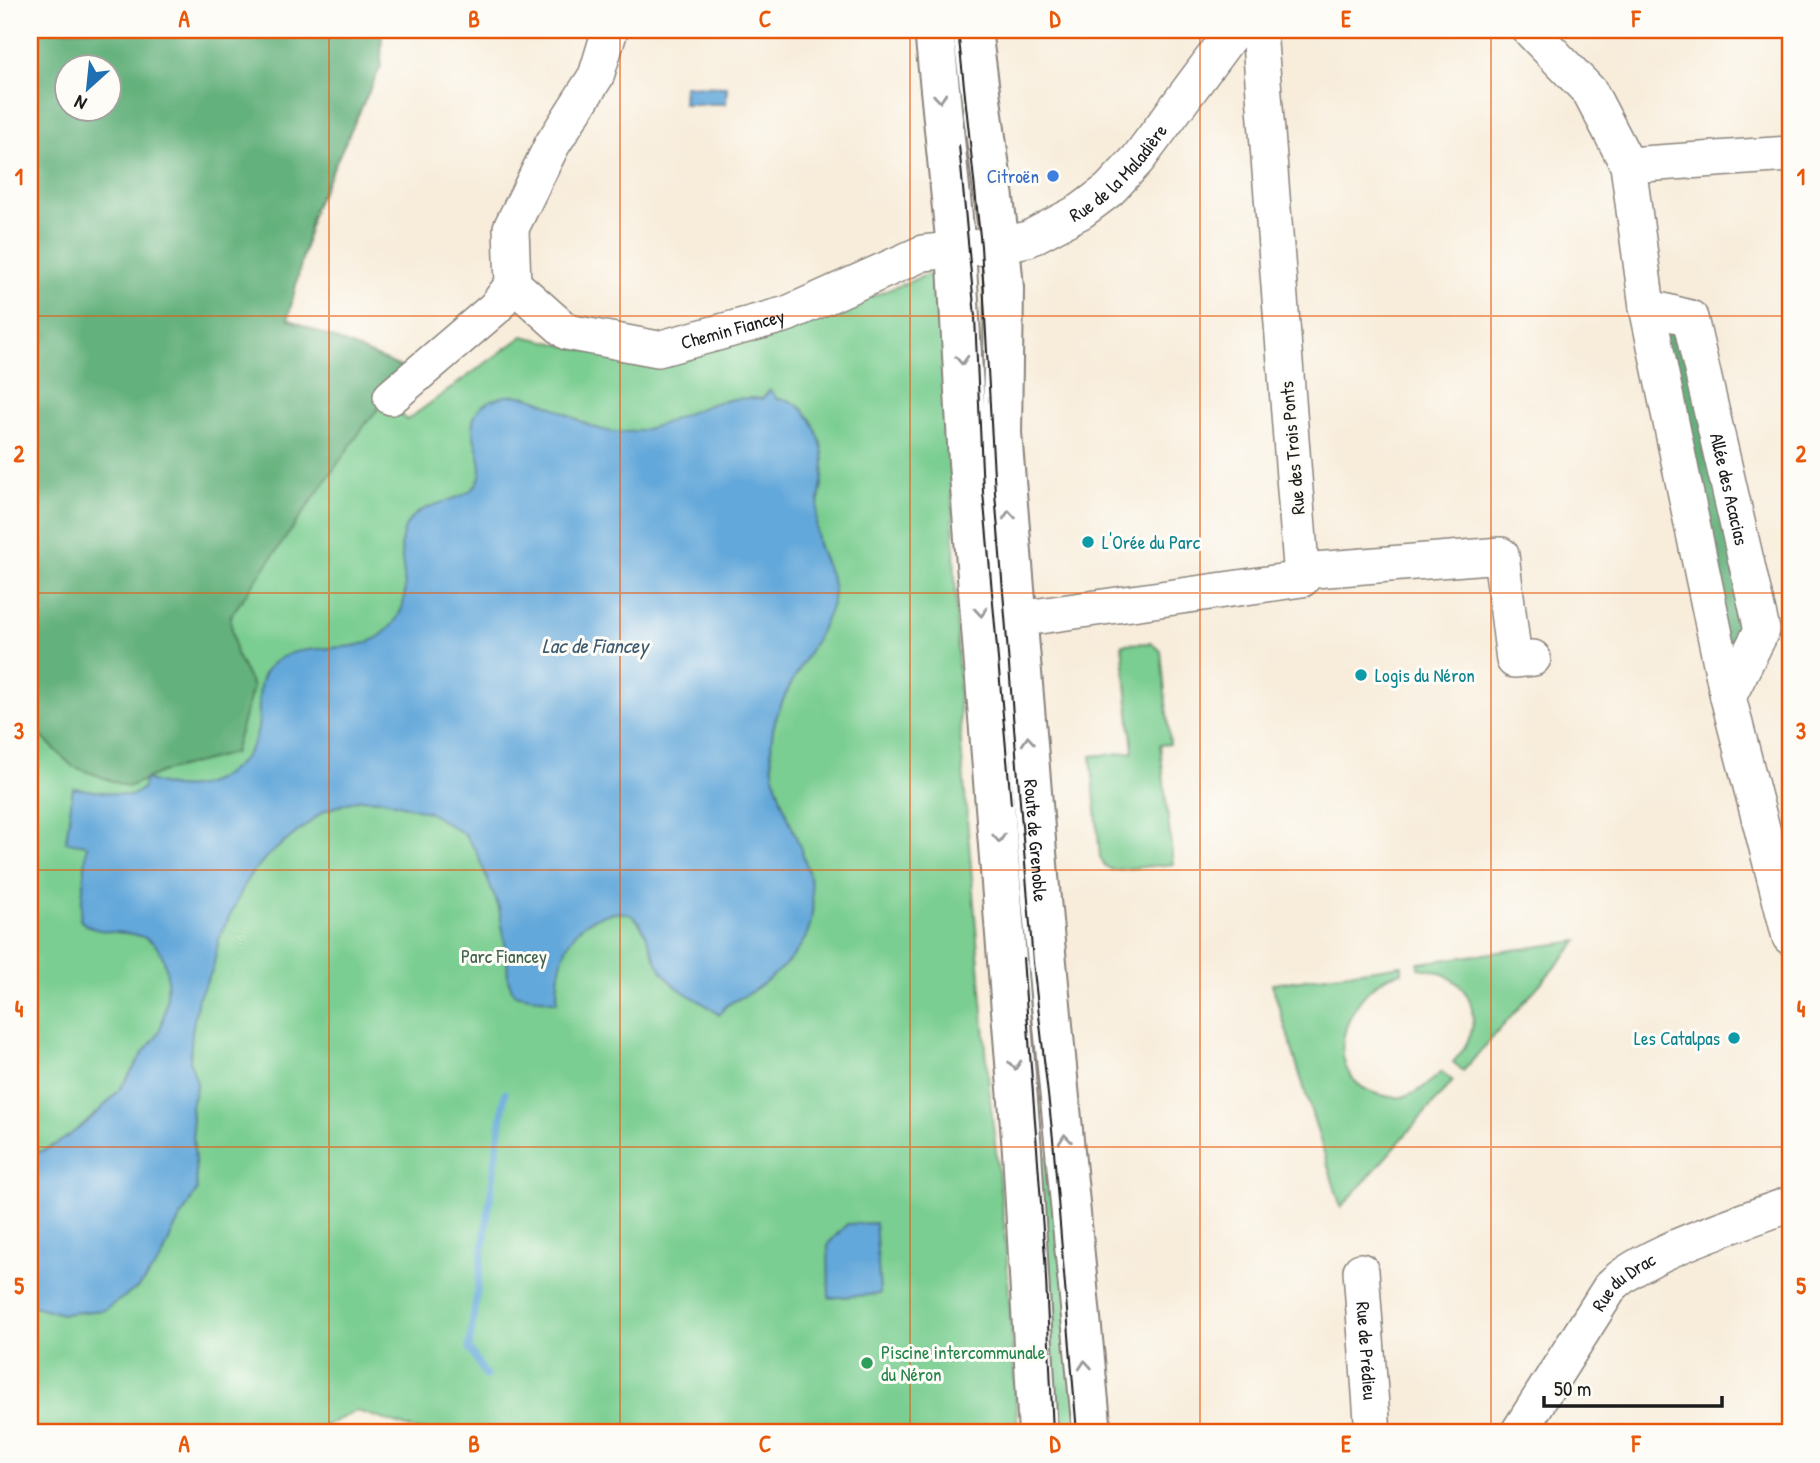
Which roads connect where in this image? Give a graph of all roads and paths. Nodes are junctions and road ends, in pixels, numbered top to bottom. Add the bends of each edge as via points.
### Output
1 (610, 30) edge
2 (934, 30) edge
3 (972, 30) edge
4 (1234, 30) edge
5 (1259, 30) edge
6 (1530, 30) edge
7 (1790, 154) edge
8 (1628, 165) junction
9 (1000, 245) junction
10 (956, 248) junction
11 (513, 284) junction
12 (1647, 307) junction
13 (391, 397) dead end
14 (1302, 571) junction
15 (1018, 619) junction
16 (1533, 658) dead end
17 (1728, 697) junction
18 (1790, 937) edge
19 (1790, 1204) edge
20 (1361, 1271) dead end
21 (1038, 1433) edge
22 (1092, 1433) edge
23 (1373, 1433) edge
24 (1518, 1433) edge

1 - 11 street via 596,76 552,145 511,228
2 -> 10 main road, Route de Grenoble
3 - 9 main road, Route de Grenoble
4 - 9 street, Rue de la Maladière via 1138,159 1109,190 1047,230
5 - 14 street, Rue des Trois Ponts
6 - 8 street via 1590,92
7 - 8 street
8 - 12 street
9 - 10 street, Rue de la Maladière
15 -> 9 main road, Route de Grenoble via 1002,433
10 - 11 street, Chemin Fiancey via 923,253 787,314 657,349 568,332
10 -> 21 main road, Route de Grenoble via 968,462 1022,1151
11 - 13 street via 495,308
12 - 17 street
12 - 17 street, Allée des Acacias via 1689,318 1762,630
14 - 15 street via 1303,579
14 - 16 street via 1500,555 1514,660
22 -> 15 main road, Route de Grenoble
17 - 18 street
19 - 24 street, Rue du Drac via 1624,1273
20 - 23 street, Rue de Prédieu

